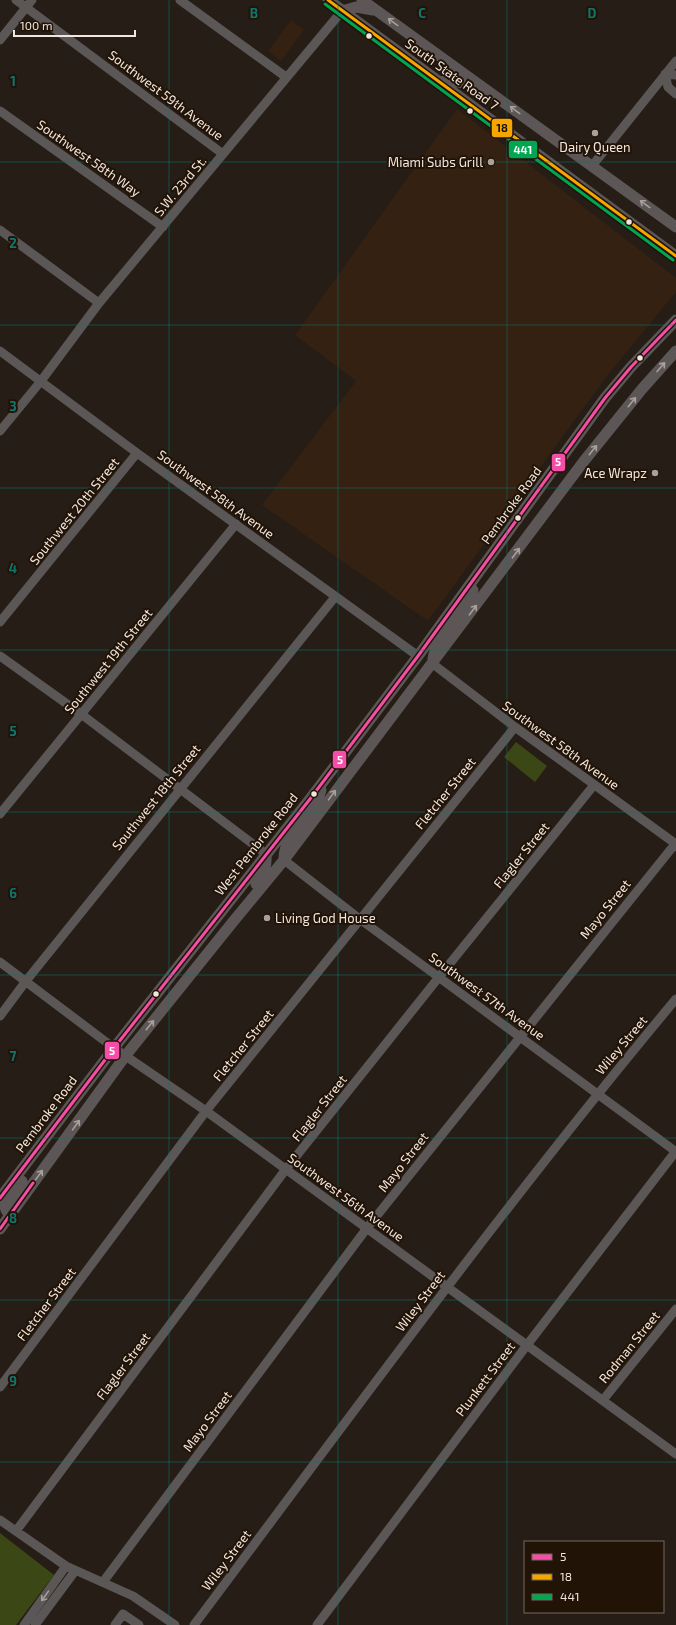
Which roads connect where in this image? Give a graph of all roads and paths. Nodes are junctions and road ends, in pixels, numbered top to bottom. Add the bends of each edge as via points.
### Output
1 (16, 0) edge
2 (180, 0) edge
3 (328, 0) edge
4 (362, 0) edge
5 (29, 4) edge
6 (342, 11) junction
7 (377, 11) junction
8 (3, 30) edge
9 (0, 40) edge
10 (676, 60) edge
11 (665, 74) junction
12 (676, 75) edge
13 (286, 78) junction
14 (439, 82) junction
15 (484, 88) junction
16 (676, 94) edge
17 (0, 111) edge
18 (223, 154) junction
19 (592, 166) junction
20 (163, 226) junction
21 (676, 228) edge
22 (0, 230) edge
23 (676, 256) edge
24 (99, 303) junction
25 (676, 320) edge
26 (0, 351) edge
27 (676, 351) edge
28 (41, 381) junction
29 (0, 431) edge
30 (137, 453) junction
31 (236, 524) junction
32 (474, 580) junction
33 (335, 596) junction
34 (0, 622) edge
35 (0, 656) edge
36 (418, 656) junction
37 (433, 664) junction
38 (81, 714) junction
39 (514, 727) junction
40 (378, 735) junction
41 (323, 781) junction
42 (594, 785) junction
43 (179, 789) junction
44 (0, 814) edge
45 (676, 845) edge
46 (266, 854) junction
47 (284, 860) junction
48 (361, 920) junction
49 (232, 923) junction
50 (0, 962) edge
51 (439, 977) junction
52 (26, 981) junction
53 (676, 999) edge
54 (0, 1016) edge
55 (520, 1036) junction
56 (114, 1048) junction
57 (126, 1055) junction
58 (597, 1094) junction
59 (206, 1111) junction
60 (676, 1151) edge
61 (32, 1157) junction
62 (286, 1169) junction
63 (0, 1198) edge
64 (10, 1215) junction
65 (367, 1228) junction
66 (0, 1229) edge
67 (446, 1287) junction
68 (676, 1309) edge
69 (527, 1345) junction
70 (0, 1387) edge
71 (603, 1400) junction
72 (676, 1454) edge
73 (0, 1520) edge
74 (16, 1531) junction
75 (66, 1566) junction
76 (75, 1571) junction
77 (103, 1582) junction
78 (24, 1625) edge
79 (35, 1625) edge
80 (115, 1625) edge
81 (139, 1625) edge
82 (174, 1625) edge
83 (194, 1625) edge
84 (317, 1625) edge

1 - 5 street, Southwest 59th Avenue
2 - 13 street
3 - 6 main road, South State Road 7
4 - 7 main road, South State Road 7
5 - 8 street
5 - 18 street, Southwest 59th Avenue
6 - 7 main road via 356,7
6 - 13 street, S.W. 23rd St.
6 - 14 main road, South State Road 7
15 -> 7 main road, South State Road 7
8 - 9 street
10 - 11 street
11 - 12 street
11 - 16 street via 668,87
11 - 19 street
13 - 18 street, S.W. 23rd St.
14 - 15 main road via 455,81
14 - 23 main road, South State Road 7
19 -> 15 main road, South State Road 7
17 - 20 street, Southwest 58th Way
18 - 20 street, S.W. 23rd St.
21 -> 19 main road, South State Road 7
20 - 24 street, S.W. 23rd St.
22 - 24 street
24 - 28 street, S.W. 23rd St.
25 - 32 main road, Pembroke Road via 605,398
26 - 28 street, Southwest 58th Avenue
37 -> 27 main road via 584,461
28 - 29 street, S.W. 23rd St.
28 - 30 street, Southwest 58th Avenue
30 - 31 street, Southwest 58th Avenue
30 - 34 street, Southwest 20th Street
31 - 33 street, Southwest 58th Avenue
31 - 38 street, Southwest 19th Street
32 - 36 main road, Pembroke Road
32 - 37 main road via 472,592 438,644
33 - 36 street, Southwest 58th Avenue
33 - 43 street, Southwest 18th Street
35 - 38 street
36 - 40 main road via 420,666 413,683 382,724
36 - 41 main road, West Pembroke Road
37 - 39 street, Southwest 58th Avenue
37 - 40 main road
38 - 43 street
38 - 44 street, Southwest 19th Street
39 - 42 street, Southwest 58th Avenue
39 - 48 street, Fletcher Street
47 -> 40 main road
41 - 46 main road, West Pembroke Road
41 - 47 main road via 315,806 287,842
42 - 45 street, Southwest 58th Avenue
42 - 51 street, Flagler Street
43 - 46 street
43 - 52 street, Southwest 18th Street
45 - 55 street, Mayo Street
46 - 49 main road via 267,864 263,875 237,909
46 - 56 main road, West Pembroke Road
47 - 48 street, Southwest 57th Avenue
47 - 49 main road
48 - 51 street, Southwest 57th Avenue
48 - 59 street, Fletcher Street
57 -> 49 main road
50 - 52 street, Southwest 56th Avenue
51 - 55 street, Southwest 57th Avenue
51 - 62 street, Flagler Street
52 - 54 street, Southwest 18th Street
52 - 56 street, Southwest 56th Avenue
53 - 58 street, Wiley Street
55 - 58 street, Southwest 57th Avenue
55 - 65 street, Mayo Street
56 - 57 street, Southwest 56th Avenue
56 - 61 main road, Pembroke Road
57 - 59 street, Southwest 56th Avenue
64 -> 57 main road
58 - 60 street, Southwest 57th Avenue
58 - 67 street, Wiley Street
59 - 62 street, Southwest 56th Avenue
59 - 70 street, Fletcher Street
60 - 69 street, Plunkett Street
61 - 63 main road, Pembroke Road
61 - 64 main road via 30,1170 6,1206
62 - 65 street, Southwest 56th Avenue
62 - 74 street, Flagler Street
64 - 66 main road
65 - 67 street, Southwest 56th Avenue
65 - 77 street, Mayo Street
67 - 69 street, Southwest 56th Avenue
67 - 83 street, Wiley Street
68 - 71 street, Rodman Street
69 - 71 street, Southwest 56th Avenue
69 - 84 street, Plunkett Street
71 - 72 street, Southwest 56th Avenue
73 - 74 street
74 - 75 street
75 - 76 street
75 -> 78 street
76 - 77 street
76 - 79 street
77 - 82 street via 133,1596
80 - 81 street via 123,1614

